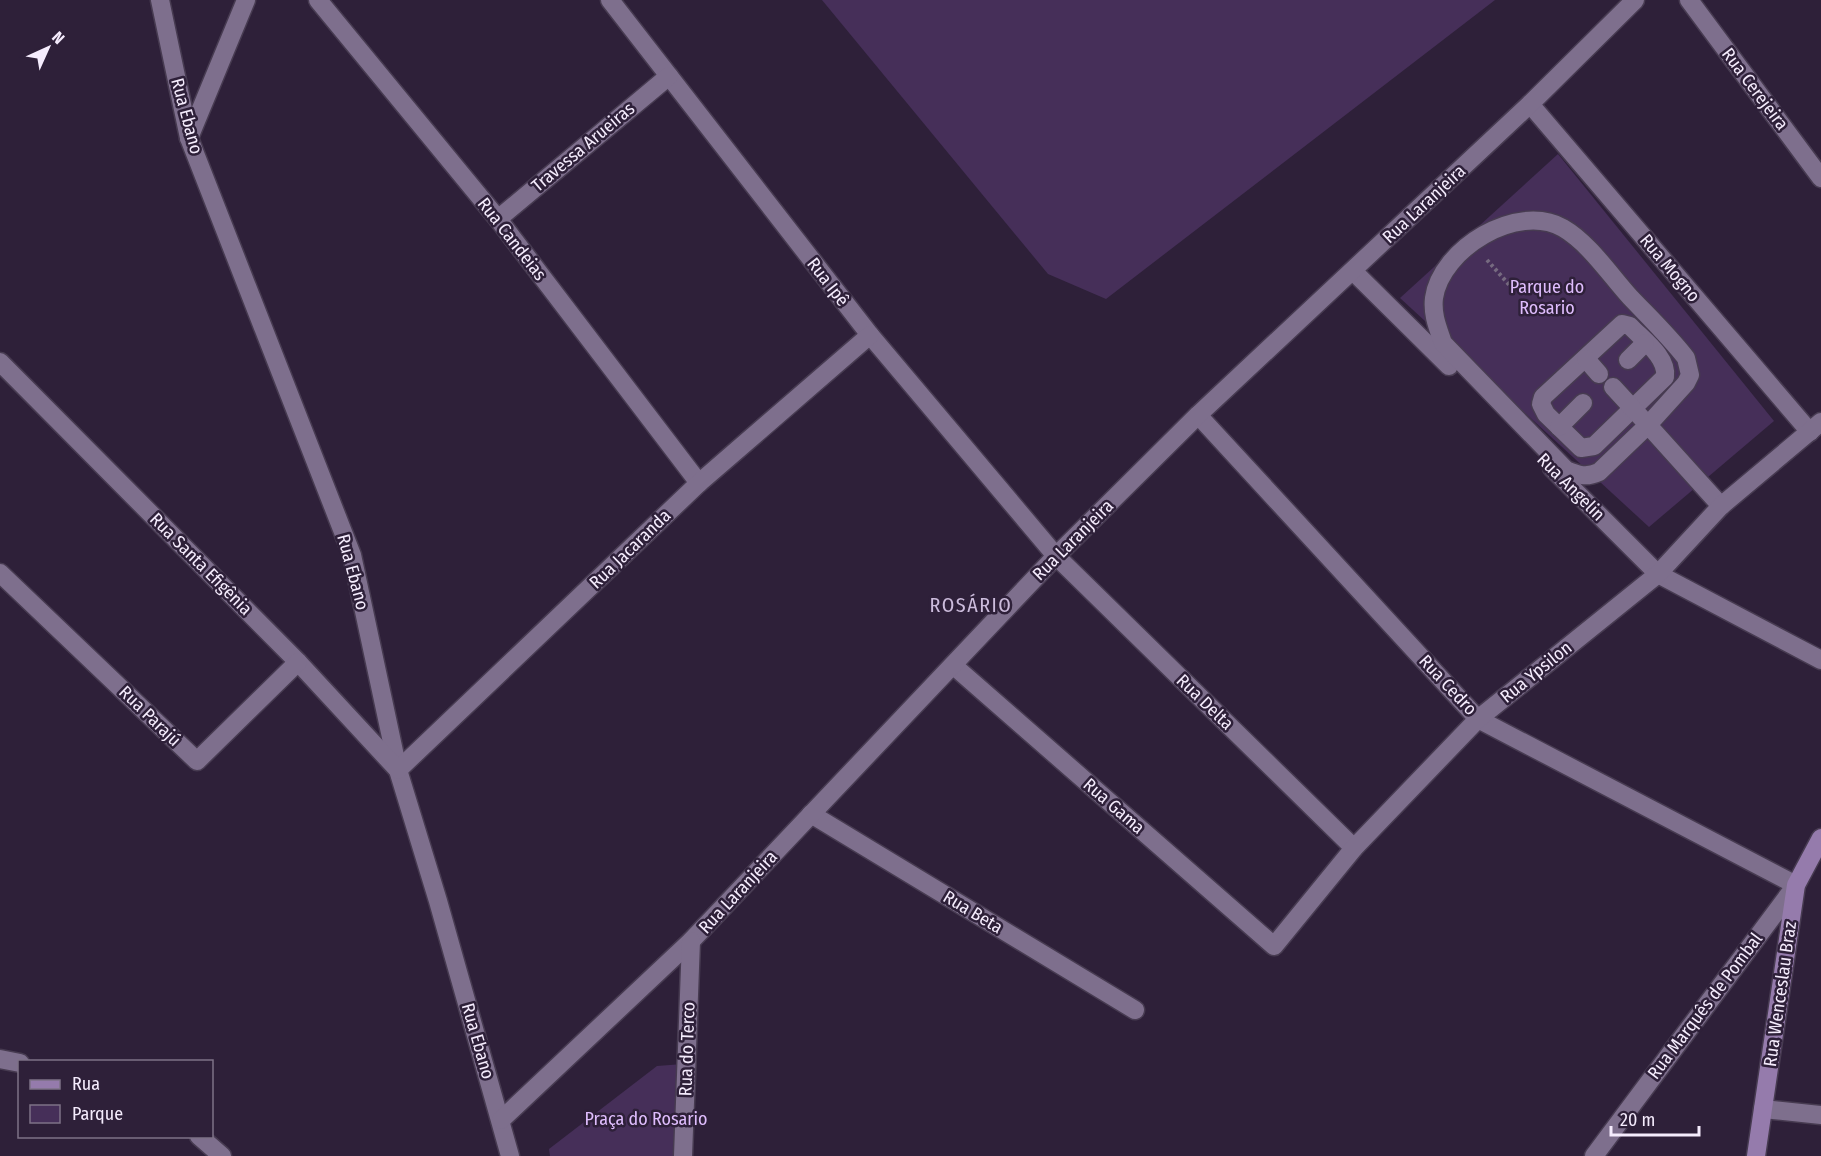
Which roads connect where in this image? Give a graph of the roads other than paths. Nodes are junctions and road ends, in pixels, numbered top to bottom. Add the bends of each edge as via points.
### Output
1 (160, 0) edge
2 (246, 0) edge
3 (318, 0) edge
4 (610, 0) edge
5 (1635, 0) edge
6 (1689, 0) edge
7 (669, 76) junction
8 (1530, 104) junction
9 (189, 138) junction
10 (1821, 178) edge
11 (498, 219) junction
12 (1353, 271) junction
13 (870, 335) junction
14 (1646, 343) junction
15 (1586, 359) junction
16 (1628, 360) dead end
17 (0, 362) edge
18 (1599, 374) dead end
19 (1613, 387) dead end
20 (1583, 403) dead end
21 (1633, 408) junction
22 (1198, 415) junction
23 (1648, 425) junction
24 (1559, 427) junction
25 (1815, 427) edge
26 (699, 483) junction
27 (1721, 506) junction
28 (1056, 556) junction
29 (0, 573) edge
30 (1658, 574) junction
31 (1821, 660) edge
32 (298, 662) junction
33 (954, 666) junction
34 (1478, 719) junction
35 (398, 770) junction
36 (812, 814) junction
37 (1821, 838) edge
38 (1354, 848) junction
39 (1796, 885) junction
40 (691, 941) junction
41 (1274, 946) joint
42 (1135, 1010) dead end
43 (0, 1059) edge
44 (18, 1063) edge
45 (1764, 1109) junction
46 (1821, 1115) edge
47 (501, 1120) junction
48 (200, 1138) edge
49 (222, 1156) edge
50 (510, 1156) edge
51 (683, 1156) edge
52 (1594, 1156) edge
53 (1756, 1156) edge

1 - 9 street, Rua Ebano
2 - 9 street
3 - 11 street, Rua Candeias
4 - 7 street, Rua Ipê
5 - 8 street, Rua Laranjeira
6 - 10 street, Rua Cerejeira
7 - 11 street, Travessa Arueiras
7 - 13 street, Rua Ipê
8 - 12 street, Rua Laranjeira
8 - 25 street, Rua Mogno
9 - 35 street, Rua Ebano via 352,555
11 - 26 street, Rua Candeias
12 - 22 street, Rua Laranjeira
12 - 30 street, Rua Angelin
13 - 26 street, Rua Jacaranda
13 - 28 street, Rua Ipê
14 - 15 street via 1630,326 1622,324
14 - 16 street
14 - 21 street via 1663,361 1665,377
15 - 18 street
15 - 24 street via 1543,397 1541,404 1546,414
17 - 32 street, Rua Santa Efigênia
19 - 21 street
20 - 24 street
21 - 23 street
21 - 24 street via 1594,446 1581,448
22 - 28 street, Rua Laranjeira
22 - 34 street, Rua Cedro
23 - 23 street via 1686,383 1690,375 1686,358 1580,242 1562,228 1545,222 1509,223 1470,243 1442,273 1434,297 1434,316 1443,343 1566,470 1591,476
23 - 27 street
25 - 27 street, Rua Ypsilon
26 - 35 street, Rua Jacaranda
27 - 30 street, Rua Ypsilon
28 - 33 street, Rua Laranjeira
28 - 38 street, Rua Delta
29 - 32 street, Rua Parajú via 197,761
30 - 31 street, Rua Angelin
30 - 34 street, Rua Ypsilon
32 - 35 street, Rua Santa Efigênia
33 - 36 street, Rua Laranjeira
33 - 41 street, Rua Gama
34 - 38 street, Rua Ypsilon
34 - 39 street, Rua Cedro
35 - 47 street, Rua Ebano
36 - 40 street, Rua Laranjeira
36 - 42 street, Rua Beta
37 - 39 street, Rua Wenceslau Braz
38 - 41 street, Rua Ypsilon
39 - 45 street, Rua Wenceslau Braz
39 - 52 street, Rua Marquês de Pombal
40 - 47 street, Rua Laranjeira
40 - 51 street, Rua do Terco
43 - 44 street
45 - 46 street
45 - 53 street, Rua Wenceslau Braz
47 - 50 street, Rua Ebano
48 - 49 street

